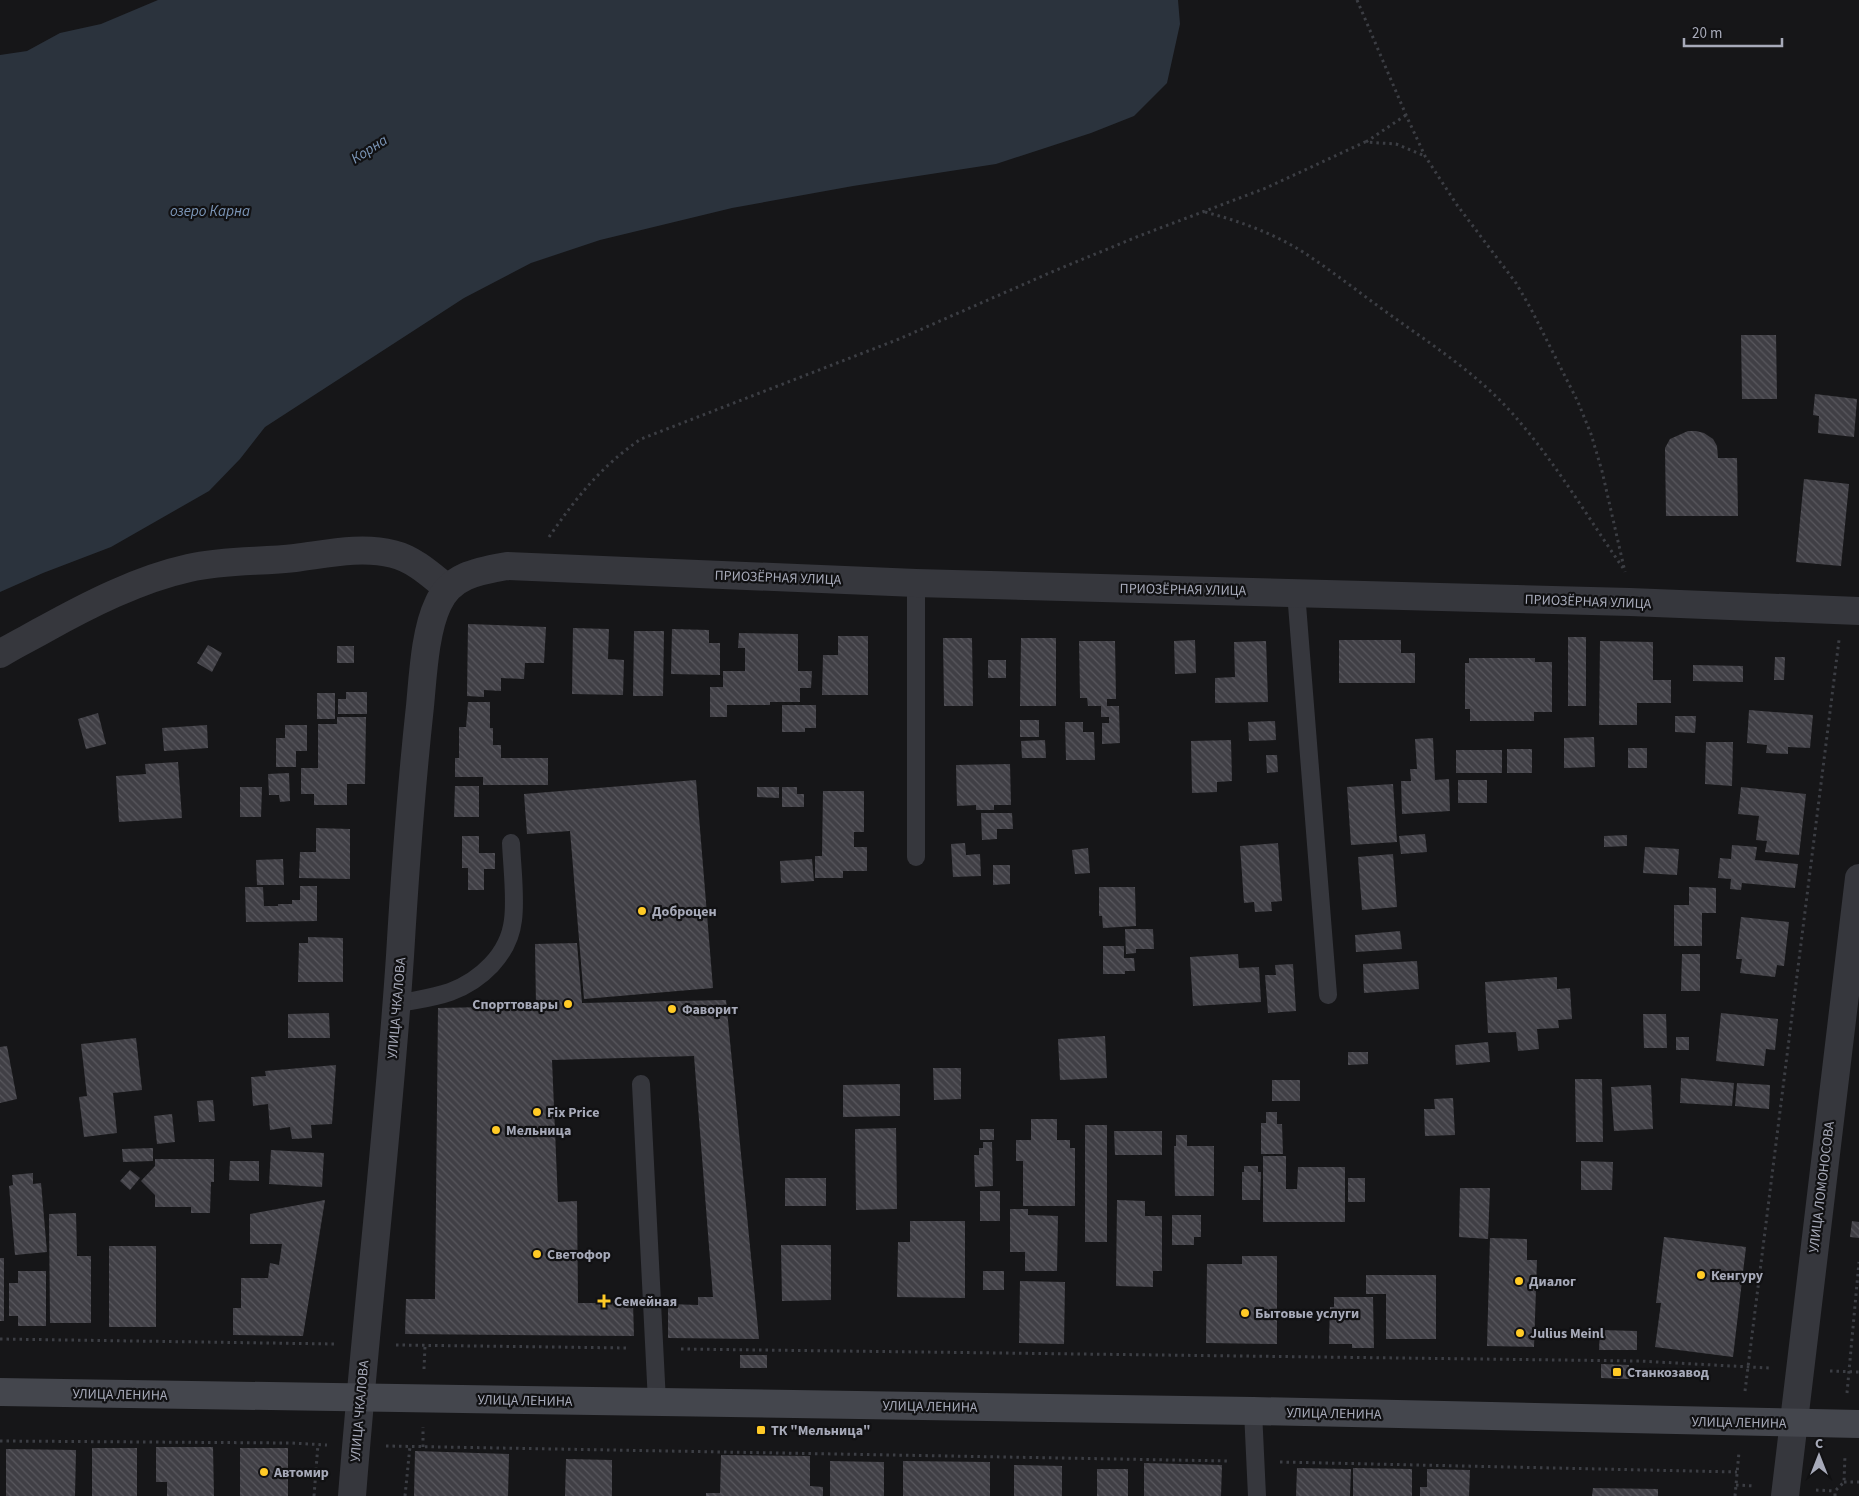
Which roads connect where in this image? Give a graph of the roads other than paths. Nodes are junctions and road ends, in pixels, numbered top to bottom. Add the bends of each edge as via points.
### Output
1 (916, 583) junction
2 (447, 588) junction
3 (1296, 592) junction
4 (1859, 611) edge
5 (0, 654) edge
6 (511, 843) dead end
7 (916, 856) dead end
8 (1859, 878) edge
9 (1328, 995) dead end
10 (397, 1004) junction
11 (640, 1084) dead end
12 (0, 1392) edge
13 (359, 1398) junction
14 (657, 1402) junction
15 (1254, 1411) junction
16 (1793, 1423) junction
17 (1859, 1424) edge
18 (352, 1496) edge
19 (1258, 1496) edge
20 (1785, 1496) edge

1 - 2 street, ПРИОЗЁРНАЯ УЛИЦА via 518,566 467,575
1 - 3 street, ПРИОЗЁРНАЯ УЛИЦА
1 - 7 lane
2 - 5 street via 410,560 394,554 354,551 214,563 159,577 112,595
2 - 10 street, УЛИЦА ЧКАЛОВА via 431,624 421,690
3 - 4 street, ПРИОЗЁРНАЯ УЛИЦА
3 - 9 lane
6 - 10 lane via 513,919 511,933 498,958 473,981 449,992
8 - 16 street, УЛИЦА ЛОМОНОСОВА
10 - 13 street, УЛИЦА ЧКАЛОВА
11 - 14 lane
12 - 13 main road, УЛИЦА ЛЕНИНА
13 - 14 main road, УЛИЦА ЛЕНИНА
13 - 18 street, УЛИЦА ЧКАЛОВА
14 - 15 main road, УЛИЦА ЛЕНИНА
15 - 16 main road, УЛИЦА ЛЕНИНА
15 - 19 lane
16 - 17 main road, УЛИЦА ЛЕНИНА
16 - 20 street, УЛИЦА ЛОМОНОСОВА

